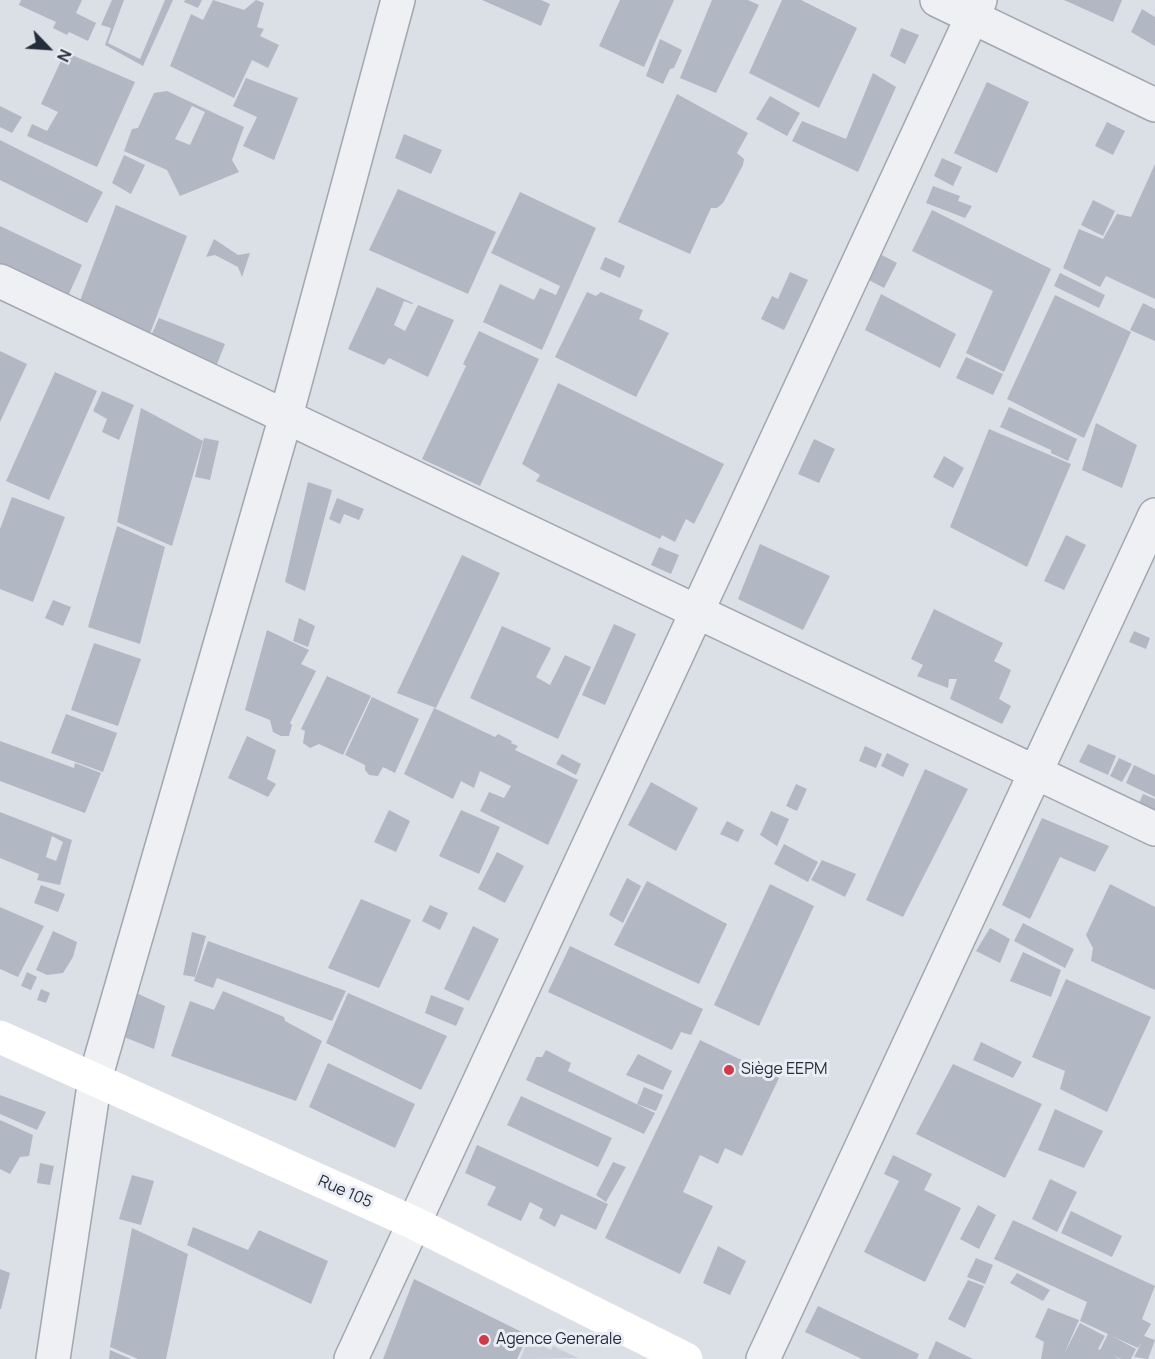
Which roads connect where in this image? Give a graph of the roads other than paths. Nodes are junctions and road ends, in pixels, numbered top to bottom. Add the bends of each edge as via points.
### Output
1 (398, 0) edge
2 (937, 0) edge
3 (976, 8) edge
4 (1155, 105) edge
5 (0, 281) edge
6 (286, 416) junction
7 (1155, 515) edge
8 (698, 612) junction
9 (1036, 772) junction
10 (1155, 829) edge
11 (0, 1037) edge
12 (95, 1079) junction
13 (414, 1223) junction
14 (53, 1359) edge
15 (351, 1359) edge
16 (686, 1359) edge
17 (763, 1359) edge

1 - 6 street
2 - 3 street
3 - 4 street
3 - 8 street
5 - 6 street
6 - 8 street
6 - 12 street
7 - 9 street
8 - 9 street
8 - 13 street
9 - 10 street
9 - 17 street
11 - 12 street, Rue 105
12 - 13 street, Rue 105
12 - 14 street
13 - 15 street
13 - 16 street, Rue 105

